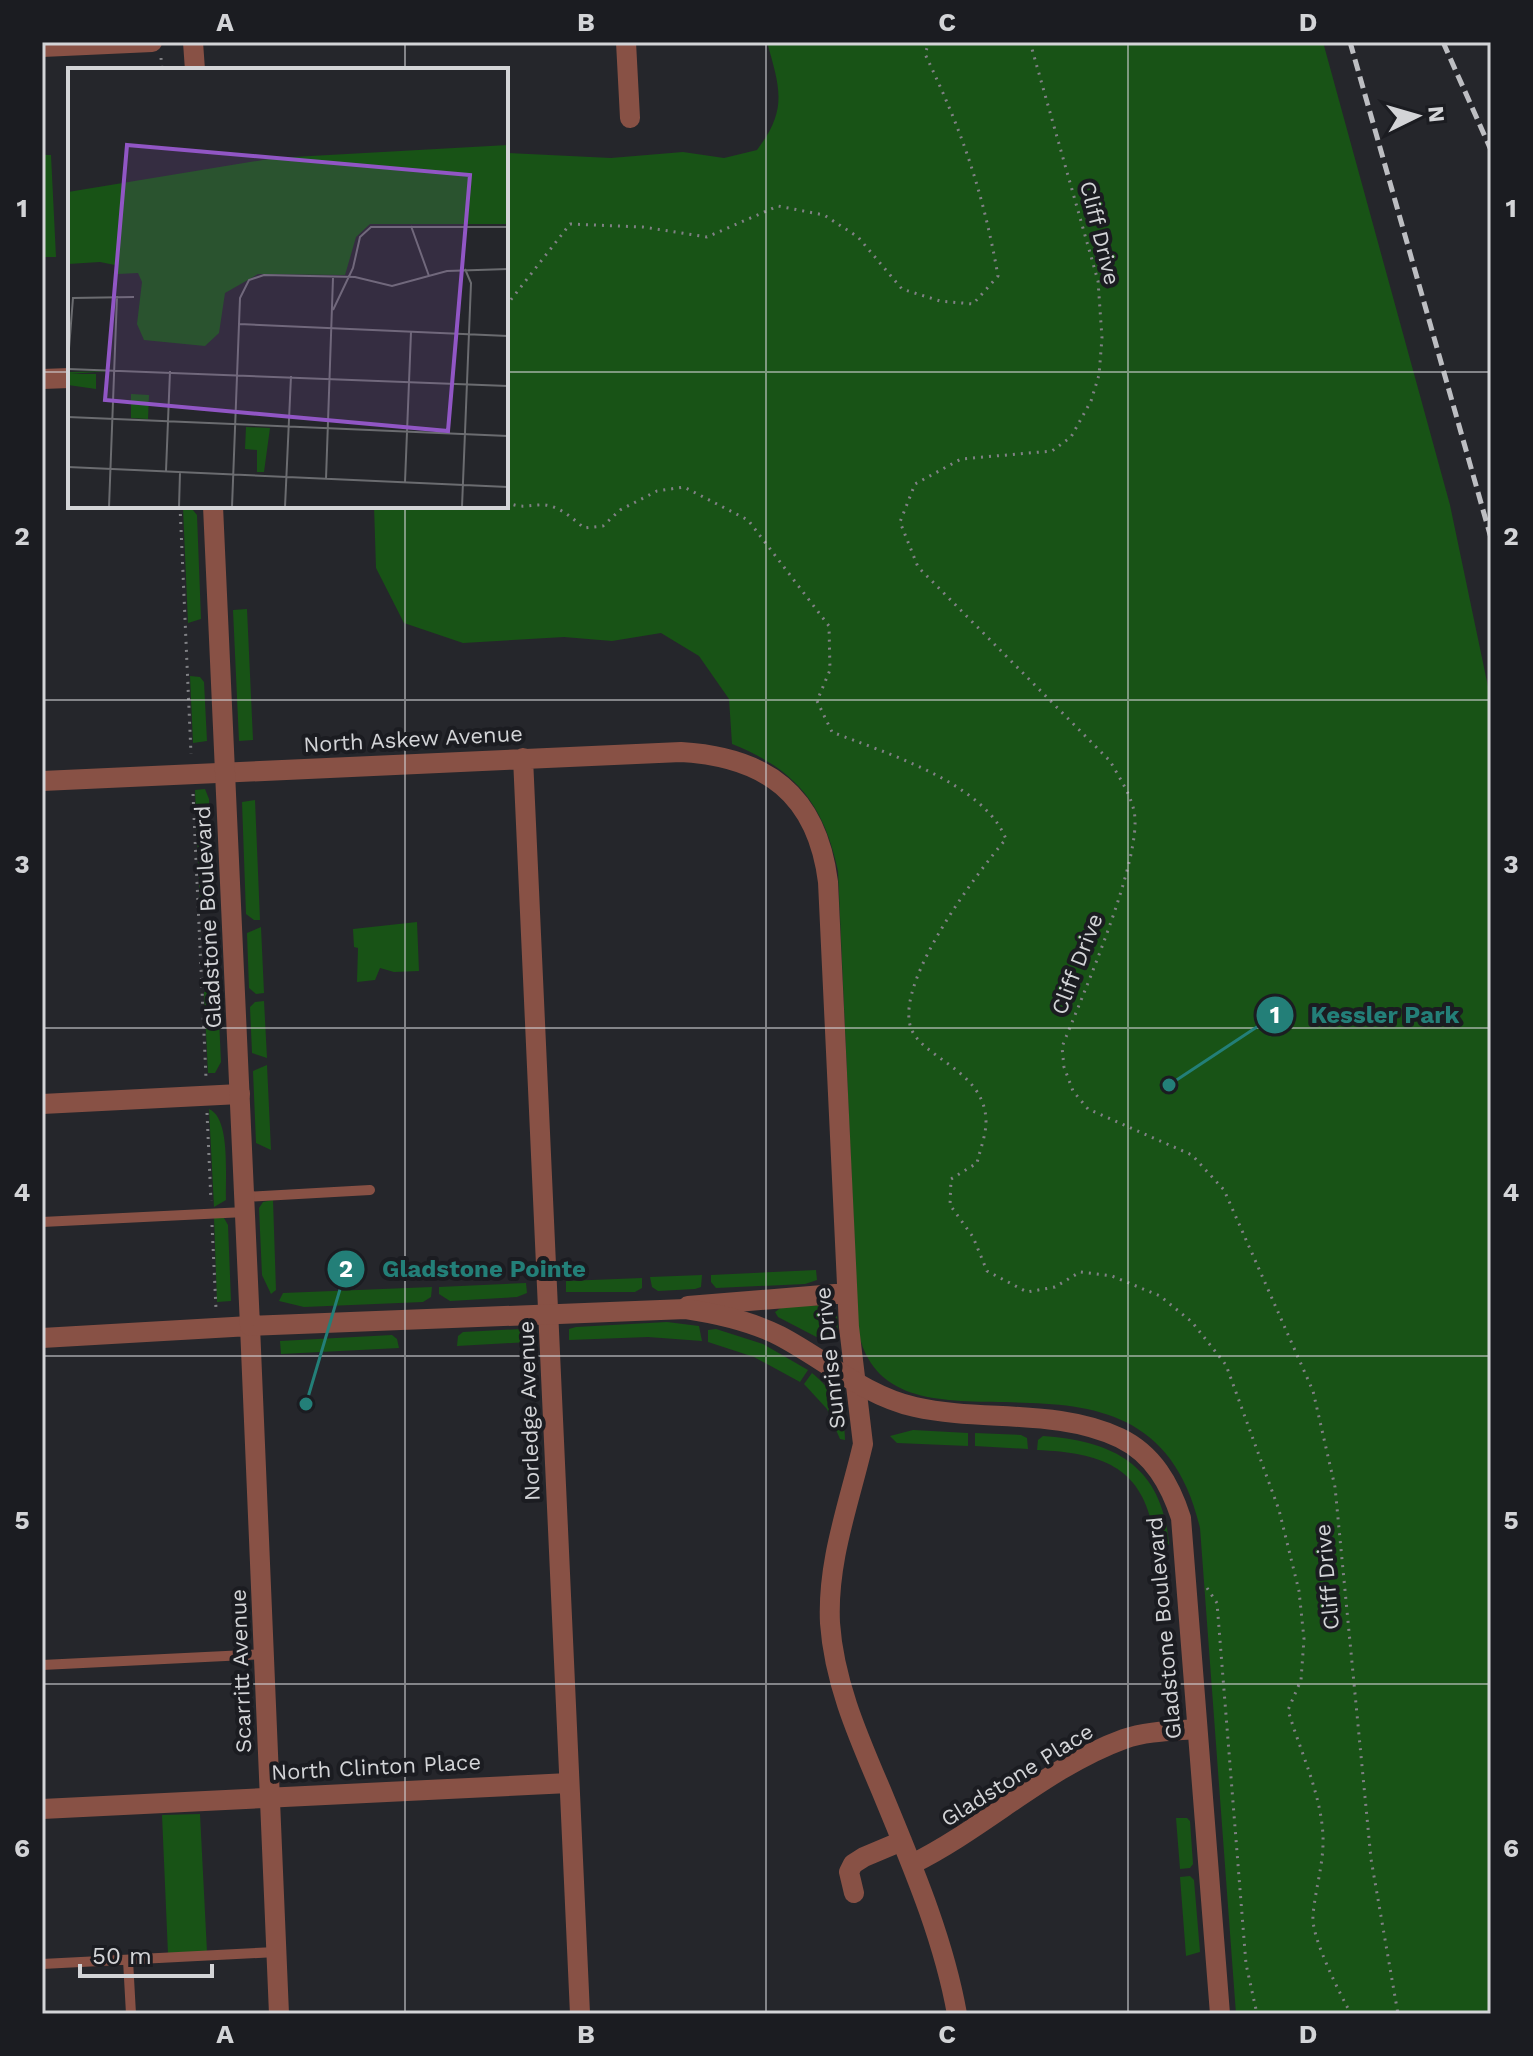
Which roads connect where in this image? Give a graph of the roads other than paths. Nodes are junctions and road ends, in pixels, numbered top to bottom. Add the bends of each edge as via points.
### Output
1 (152, 42) edge
2 (193, 42) edge
3 (626, 42) edge
4 (42, 47) edge
5 (195, 68) edge
6 (630, 118) dead end
7 (68, 378) edge
8 (42, 379) edge
9 (213, 508) edge
10 (523, 758) junction
11 (225, 772) junction
12 (42, 781) edge
13 (779, 783) joint
14 (240, 1094) junction
15 (42, 1104) edge
16 (370, 1190) dead end
17 (245, 1205) junction
18 (42, 1222) edge
19 (847, 1293) junction
20 (656, 1309) junction
21 (549, 1312) junction
22 (250, 1326) junction
23 (42, 1338) edge
24 (854, 1380) junction
25 (264, 1654) junction
26 (42, 1665) edge
27 (1197, 1729) junction
28 (569, 1783) junction
29 (270, 1796) junction
30 (42, 1809) edge
31 (902, 1841) junction
32 (912, 1864) junction
33 (854, 1893) dead end
34 (276, 1952) junction
35 (128, 1960) junction
36 (42, 1964) edge
37 (131, 2014) edge
38 (279, 2014) edge
39 (580, 2014) edge
40 (957, 2014) edge
41 (1220, 2014) edge

1 - 4 street
2 - 5 street
3 - 6 street
7 - 8 street
9 - 11 street, Gladstone Boulevard
10 - 11 street, North Askew Avenue
10 - 13 street, North Askew Avenue via 709,753 738,759
10 - 21 street, Norledge Avenue
11 - 12 street, North Askew Avenue
11 - 14 street, Gladstone Boulevard
13 - 19 street, Sunrise Drive via 812,821 825,863
14 - 15 street
14 - 17 street, Gladstone Boulevard
16 - 17 lane
17 - 18 lane via 212,1214
17 - 22 street, Gladstone Boulevard
19 - 20 street
19 - 24 street, Sunrise Drive
20 - 21 street
20 - 24 street, Gladstone Boulevard via 747,1322
21 - 22 street
21 - 28 street, Norledge Avenue
22 - 23 street
22 - 25 street, Scarritt Avenue
24 - 27 street, Gladstone Boulevard via 915,1407 1086,1426 1141,1451 1172,1490 1181,1518
24 - 31 street, Sunrise Drive via 863,1444 834,1557 832,1647 855,1728
25 - 26 lane
25 - 29 street, Scarritt Avenue
27 - 32 street, Gladstone Place via 1151,1733 1098,1750
27 - 41 street, Gladstone Boulevard
28 - 29 street, North Clinton Place
28 - 39 street, Norledge Avenue
29 - 30 street, North Clinton Place
29 - 34 street, Scarritt Avenue
31 - 32 street, Sunrise Drive
31 - 33 street via 853,1864 849,1872
32 - 40 street, Sunrise Drive via 949,1969
34 - 35 lane
34 - 38 street, Scarritt Avenue
35 - 36 lane
35 - 37 lane

